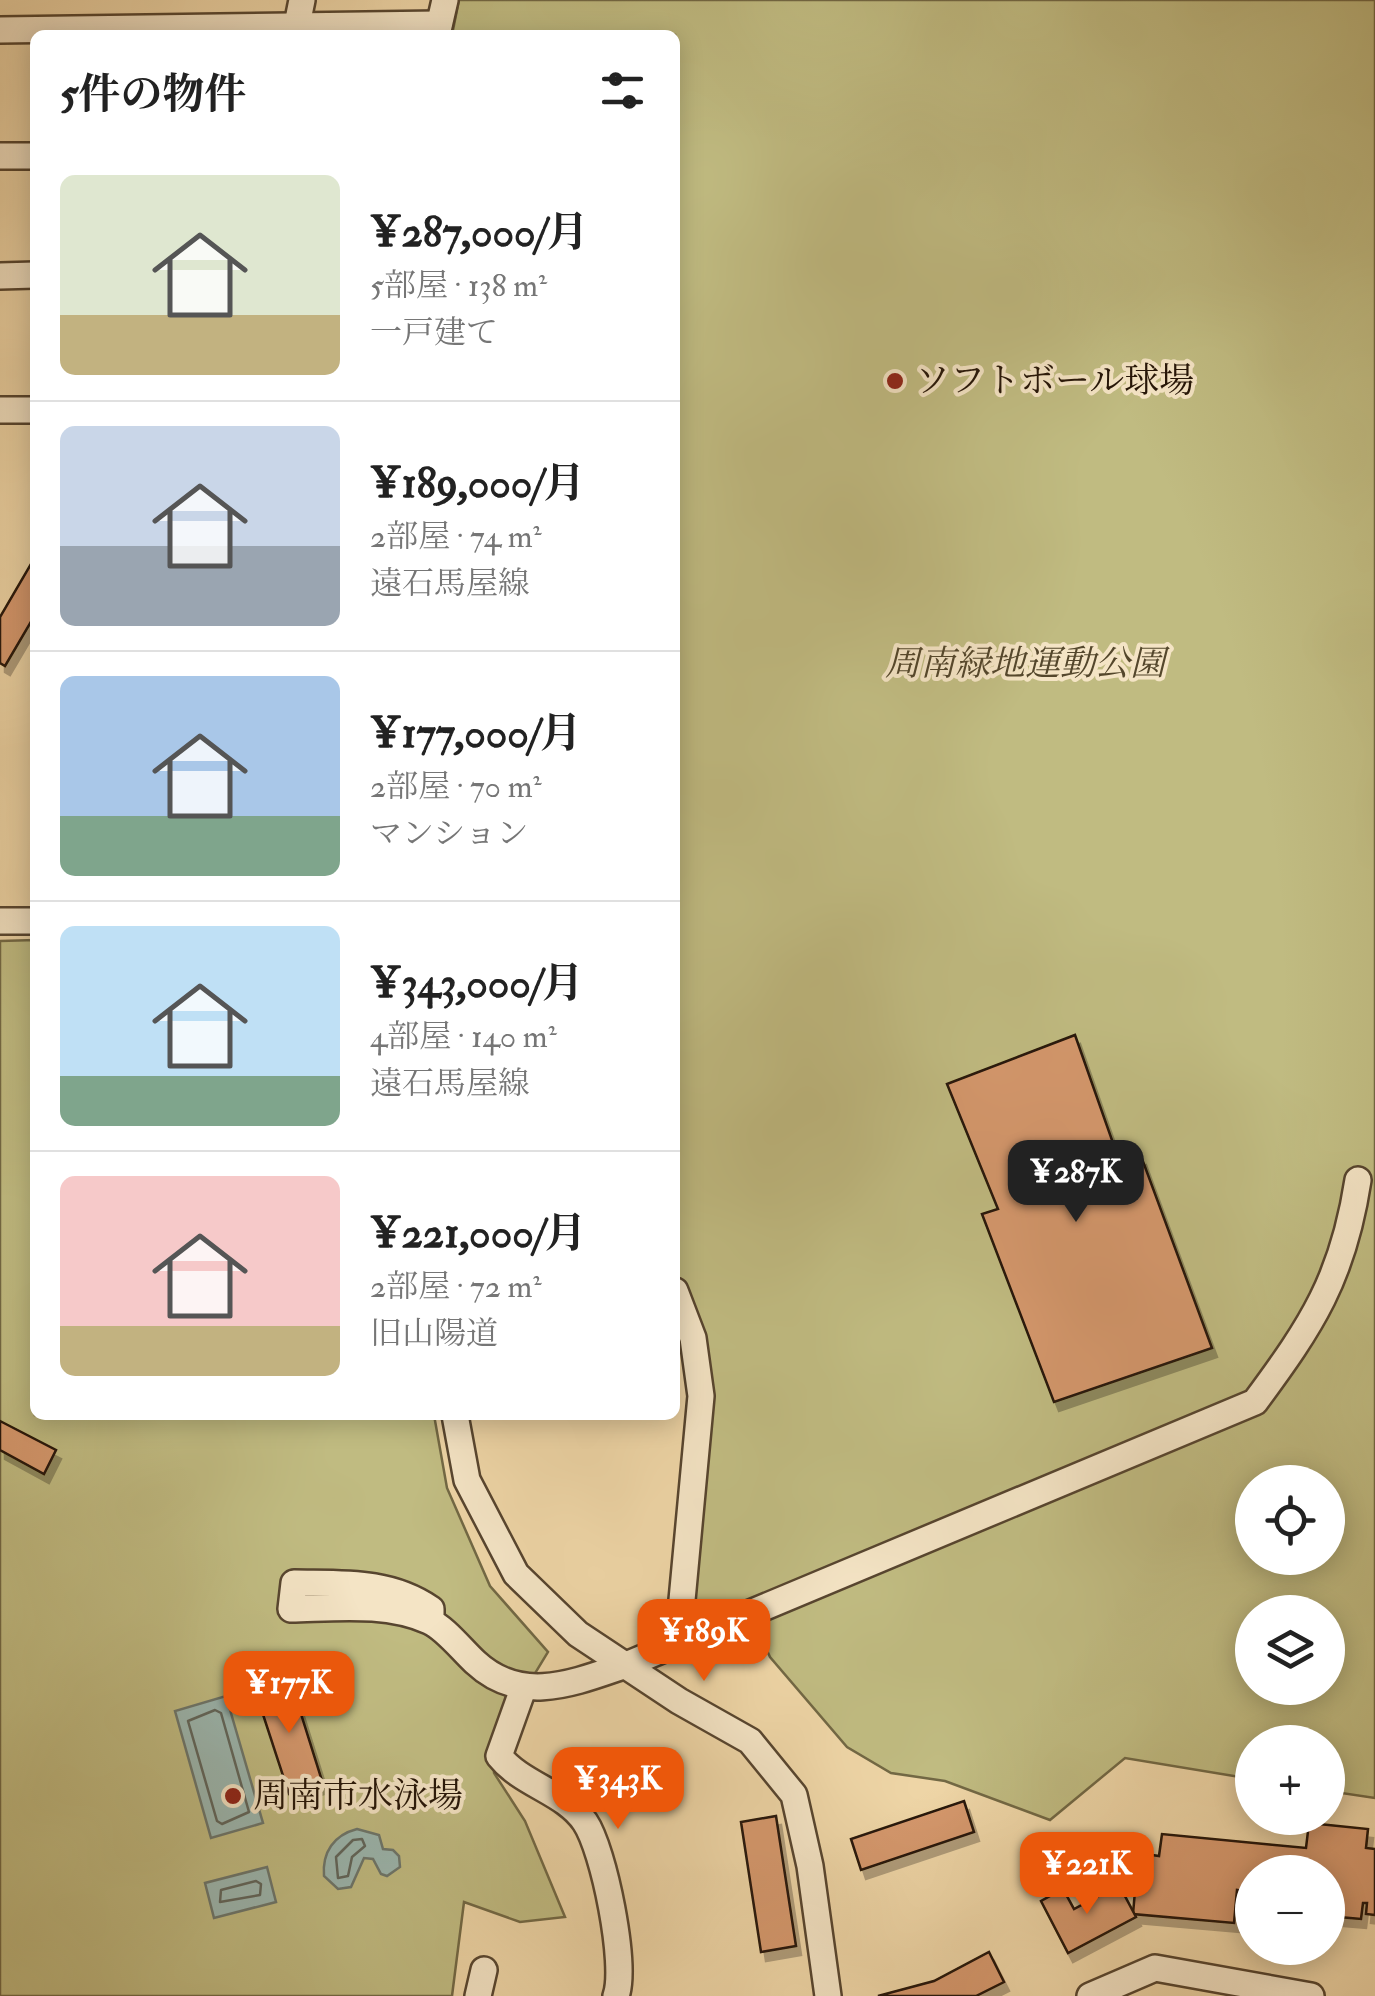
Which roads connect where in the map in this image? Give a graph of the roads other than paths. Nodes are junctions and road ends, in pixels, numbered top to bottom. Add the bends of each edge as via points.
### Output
1 (302, 0) edge
2 (440, 20) edge
3 (0, 30) edge
4 (30, 30) edge
5 (296, 30) edge
6 (320, 30) edge
7 (0, 156) edge
8 (30, 156) edge
9 (30, 275) edge
10 (0, 276) edge
11 (0, 410) edge
12 (30, 410) edge
13 (0, 921) edge
14 (30, 921) edge
15 (1358, 1180) dead end
16 (684, 1335) edge
17 (456, 1420) edge
18 (432, 1622) junction
19 (678, 1643) junction
20 (626, 1666) junction
21 (523, 1689) junction
22 (484, 1970) dead end
23 (478, 1996) edge
24 (616, 1996) edge
25 (828, 1996) edge
26 (1090, 1996) edge
27 (1311, 1996) edge

1 - 5 street
2 - 6 street
3 - 4 street
7 - 8 street
9 - 10 street
11 - 12 street
13 - 14 street
15 - 19 street via 1330,1289 1255,1402
16 - 19 street via 701,1396
17 - 20 street via 467,1480 516,1574 578,1634
18 - 18 street via 430,1609 409,1594 366,1584 294,1584 292,1608 379,1608
18 - 21 street via 484,1670
19 - 20 street
20 - 21 street via 562,1686
20 - 25 street via 750,1740 794,1795
21 - 24 street via 499,1756 513,1774 585,1822 607,1884 623,1978
22 - 23 street
26 - 27 street via 1155,1968

